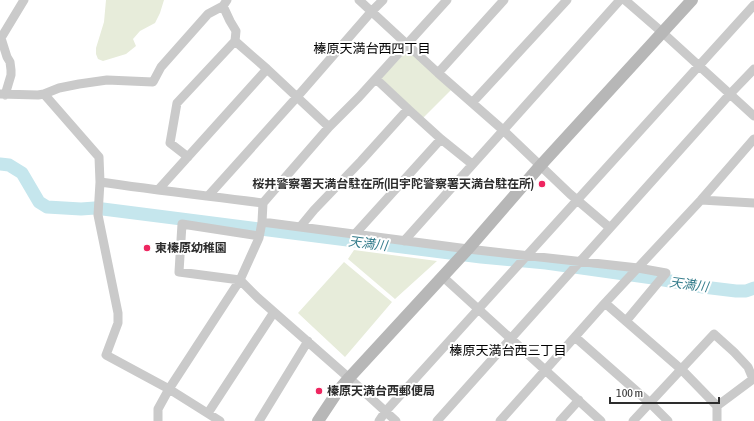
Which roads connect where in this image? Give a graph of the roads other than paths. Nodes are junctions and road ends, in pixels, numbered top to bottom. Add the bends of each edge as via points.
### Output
1 (24, 0) edge
2 (359, 0) edge
3 (383, 0) edge
4 (447, 0) edge
5 (504, 0) edge
6 (567, 0) edge
7 (620, 0) edge
8 (625, 0) edge
9 (692, 0) edge
10 (225, 3) edge
11 (754, 5) edge
12 (371, 12) junction
13 (663, 33) junction
14 (235, 40) junction
15 (408, 44) junction
16 (699, 66) junction
17 (754, 69) edge
18 (267, 70) junction
19 (438, 73) junction
20 (376, 79) junction
21 (2, 94) edge
22 (44, 94) junction
23 (730, 94) junction
24 (297, 97) junction
25 (472, 103) junction
26 (408, 109) junction
27 (754, 116) edge
28 (329, 127) junction
29 (503, 130) junction
30 (441, 138) junction
31 (754, 139) edge
32 (188, 158) junction
33 (472, 164) junction
34 (540, 166) junction
35 (100, 182) junction
36 (158, 190) junction
37 (209, 196) junction
38 (578, 200) junction
39 (701, 200) junction
40 (264, 203) junction
41 (754, 203) edge
42 (262, 222) junction
43 (300, 227) junction
44 (610, 228) junction
45 (355, 234) junction
46 (260, 236) junction
47 (404, 241) junction
48 (468, 249) junction
49 (528, 256) junction
50 (581, 262) junction
51 (638, 268) junction
52 (442, 276) junction
53 (240, 280) junction
54 (605, 303) junction
55 (479, 308) junction
56 (274, 312) junction
57 (626, 321) junction
58 (575, 336) junction
59 (511, 338) junction
60 (308, 341) junction
61 (546, 370) junction
62 (682, 370) junction
63 (349, 378) junction
64 (754, 380) edge
65 (169, 389) junction
66 (579, 400) junction
67 (650, 403) junction
68 (717, 406) junction
69 (385, 412) junction
70 (208, 413) junction
71 (158, 421) edge
72 (220, 421) edge
73 (259, 421) edge
74 (318, 421) edge
75 (379, 421) edge
76 (396, 421) edge
77 (437, 421) edge
78 (500, 421) edge
79 (560, 421) edge
80 (601, 421) edge
81 (633, 421) edge
82 (668, 421) edge
83 (717, 421) edge

1 - 21 street via 1,38 11,70
2 - 12 street
3 - 12 street
4 - 15 street
5 - 19 street
6 - 25 street
7 - 29 street
8 - 13 street
9 - 13 street
10 - 14 street via 236,31
10 - 22 street via 208,14 161,67 153,82 107,80 59,88
11 - 16 street
12 - 15 street
12 - 24 street
13 - 16 street
13 - 34 street
14 - 18 street
14 - 32 street via 177,103 170,143
15 - 19 street
15 - 20 street
16 - 23 street
16 - 38 street
17 - 23 street
18 - 24 street
18 - 32 street
19 - 25 street
20 - 26 street
20 - 28 street
21 - 22 street
22 - 35 street via 99,157
23 - 27 street
23 - 44 street
24 - 28 street
24 - 37 street
25 - 29 street
26 - 30 street
26 - 43 street
28 - 40 street
29 - 33 street
29 - 34 street
30 - 33 street
30 - 45 street
31 - 39 street
32 - 36 street
33 - 47 street
34 - 38 street
34 - 48 street
35 - 36 street
35 - 65 street via 98,215 118,313 118,323 106,355
36 - 37 street
37 - 40 street
38 - 44 street
38 - 49 street
39 - 41 street
39 - 51 street
40 - 42 street
42 - 43 street
42 - 46 street
43 - 45 street
44 - 50 street
45 - 47 street
46 - 53 street
46 - 53 street via 182,224 179,272
47 - 48 street
48 - 49 street
48 - 52 street
49 - 50 street
49 - 55 street
50 - 51 street
50 - 59 street
51 - 54 street
51 - 57 street via 666,273
52 - 55 street
52 - 63 street
53 - 56 street
53 - 65 street
54 - 57 street
54 - 58 street
55 - 59 street
55 - 69 street
56 - 60 street
56 - 70 street
57 - 62 street
58 - 61 street
58 - 67 street
59 - 61 street
59 - 77 street
60 - 63 street
60 - 73 street
61 - 66 street
61 - 78 street
62 - 64 street via 714,334 748,367
62 - 67 street
62 - 68 street
63 - 69 street
63 - 74 street
64 - 68 street
65 - 70 street
65 - 71 street via 158,409
66 - 79 street
66 - 80 street
67 - 81 street
67 - 82 street
68 - 83 street
69 - 75 street
69 - 76 street
70 - 72 street

